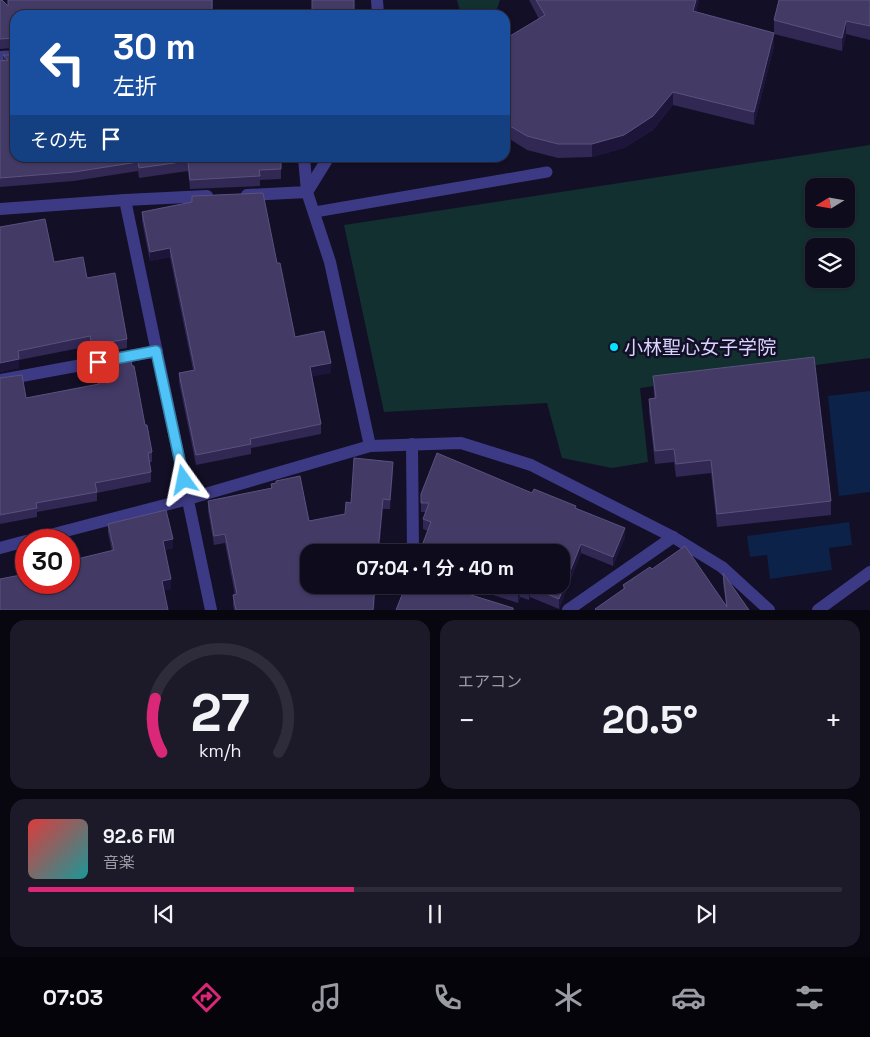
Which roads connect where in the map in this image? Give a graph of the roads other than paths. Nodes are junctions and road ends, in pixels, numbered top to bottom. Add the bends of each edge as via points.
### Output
1 (304, 162) edge
2 (326, 162) edge
3 (547, 172) dead end
4 (307, 192) junction
5 (125, 200) junction
6 (0, 209) edge
7 (315, 212) junction
8 (156, 351) junction
9 (0, 380) edge
10 (412, 444) junction
11 (370, 446) junction
12 (188, 499) junction
13 (73, 529) edge
14 (673, 537) junction
15 (15, 544) edge
16 (413, 544) edge
17 (0, 548) edge
18 (870, 572) edge
19 (211, 610) edge
20 (568, 610) edge
21 (769, 610) edge
22 (818, 610) edge

1 - 4 street
2 - 4 street
3 - 7 lane
4 - 5 street
4 - 7 street
5 - 6 street
5 - 8 street
7 - 11 street via 330,262
8 - 9 street
8 - 12 street
10 - 11 street
10 - 14 street via 461,443 531,465
10 - 16 street
11 - 12 street
12 - 13 street
12 - 19 street
14 - 20 street
14 - 21 street via 722,567
15 - 17 street
18 - 22 street

